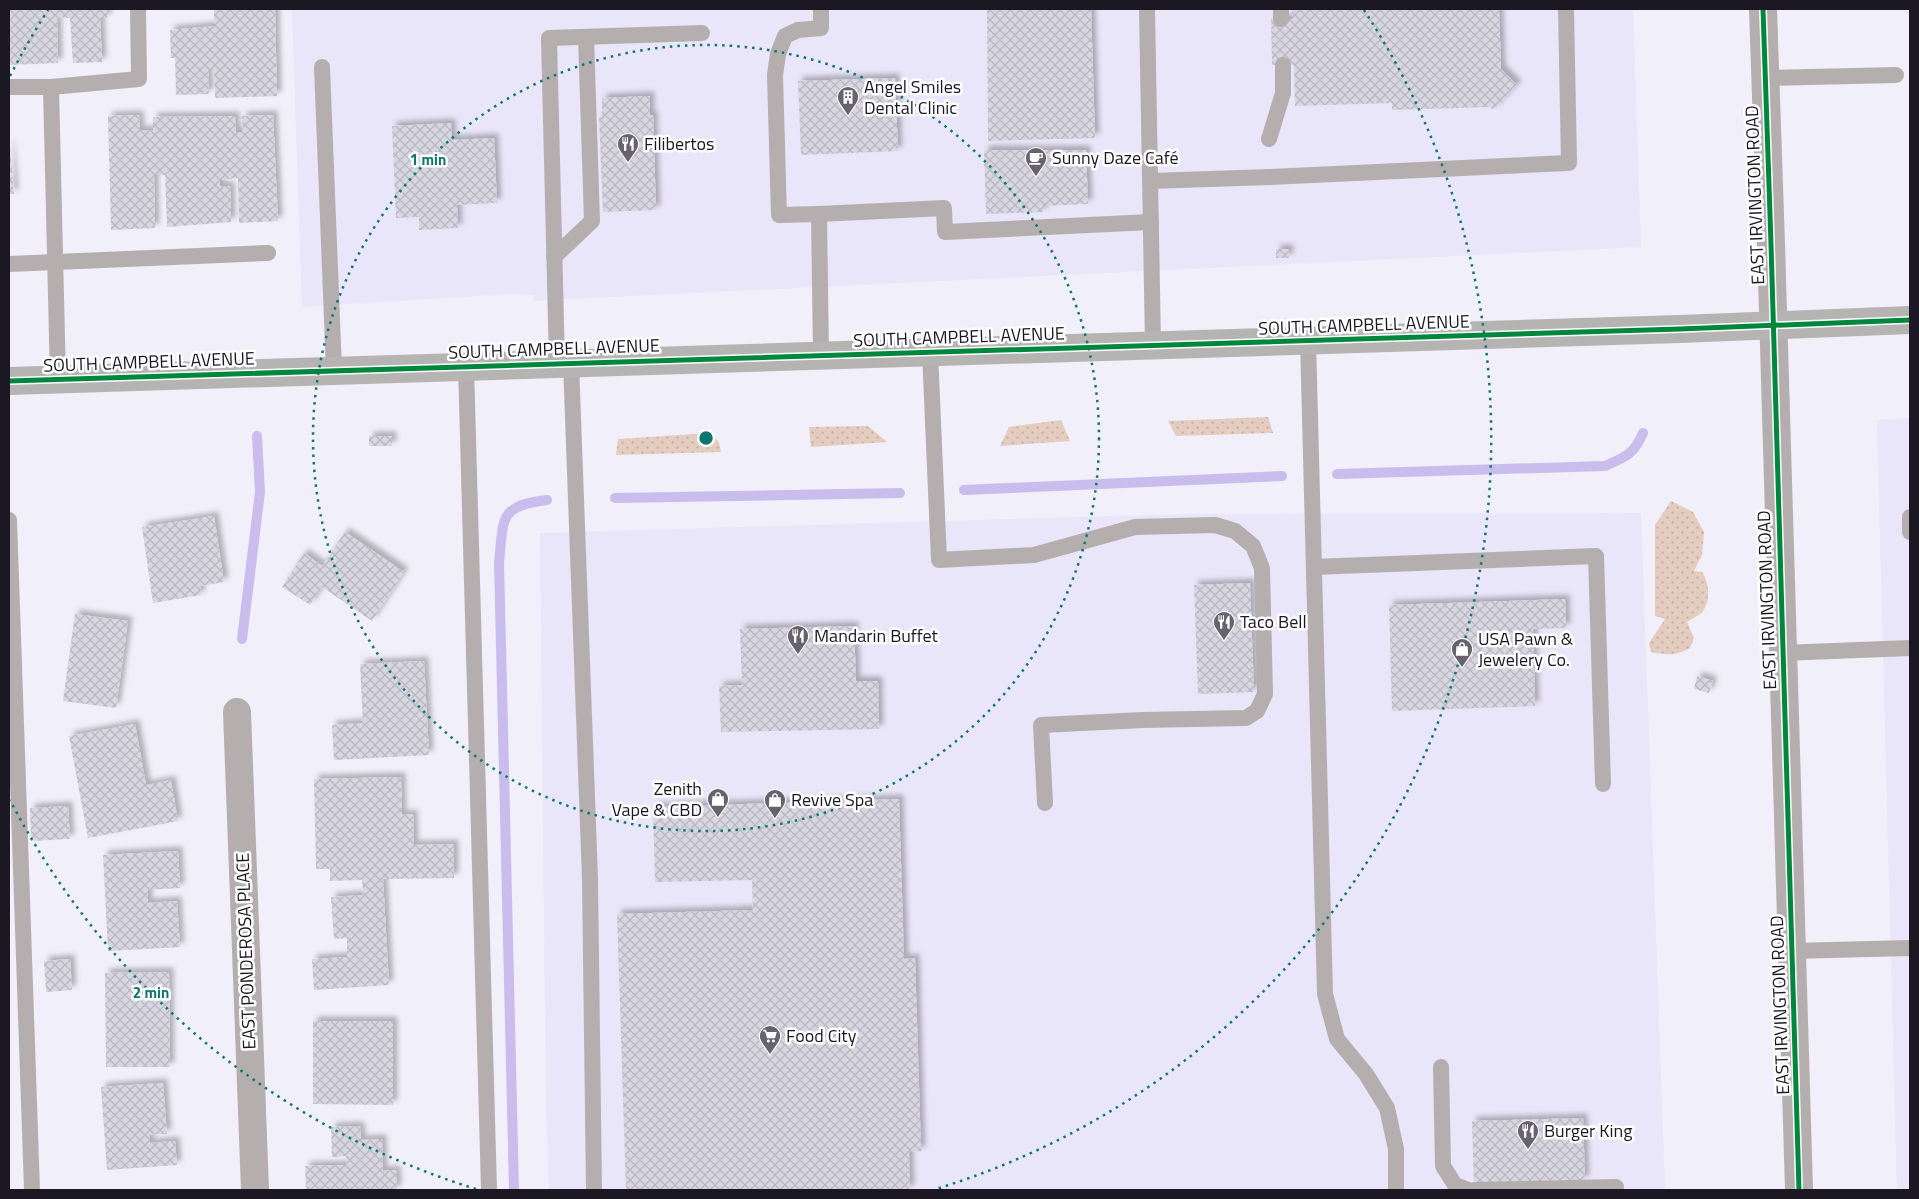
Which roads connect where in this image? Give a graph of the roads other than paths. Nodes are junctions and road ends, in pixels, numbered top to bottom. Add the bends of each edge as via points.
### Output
1 (138, 9) edge
2 (820, 9) edge
3 (1147, 9) edge
4 (1566, 9) edge
5 (1763, 9) edge
6 (702, 33) dead end
7 (586, 37) junction
8 (1282, 65) dead end
9 (322, 67) dead end
10 (1896, 75) dead end
11 (1764, 78) junction
12 (9, 87) edge
13 (51, 87) junction
14 (1269, 139) dead end
15 (1150, 181) junction
16 (819, 214) junction
17 (1151, 222) junction
18 (268, 253) dead end
19 (554, 257) junction
20 (55, 262) junction
21 (9, 264) edge
22 (1910, 320) edge
23 (1773, 326) junction
24 (1308, 340) junction
25 (1153, 345) junction
26 (930, 352) junction
27 (821, 356) junction
28 (564, 363) junction
29 (466, 366) junction
30 (334, 370) junction
31 (58, 380) junction
32 (9, 381) edge
33 (1910, 517) edge
34 (9, 520) edge
35 (1910, 532) edge
36 (1314, 567) junction
37 (1910, 648) edge
38 (1782, 653) junction
39 (237, 712) dead end
40 (1603, 784) dead end
41 (1045, 803) dead end
42 (1910, 948) edge
43 (1792, 951) junction
44 (1441, 1067) dead end
45 (1616, 1187) dead end
46 (32, 1190) edge
47 (255, 1190) edge
48 (489, 1190) edge
49 (594, 1190) edge
50 (1396, 1190) edge
51 (1468, 1190) edge
52 (1474, 1190) edge
53 (1799, 1190) edge

1 - 13 lane via 139,79
2 - 16 lane via 821,28 798,30 785,36 775,75 779,215
3 - 15 lane
4 - 15 lane via 1569,163
5 - 11 main road, EAST IRVINGTON ROAD
6 - 7 lane
7 - 19 lane via 592,221
7 - 19 lane via 548,38
8 - 14 lane via 1283,93
9 - 30 lane
10 - 11 lane
11 - 23 main road, EAST IRVINGTON ROAD
12 - 13 lane
13 - 20 lane
15 - 17 lane
16 - 17 lane via 944,208 945,232
16 - 27 lane
17 - 25 lane
18 - 20 lane
19 - 28 lane
20 - 21 lane
20 - 31 lane
22 - 23 main road, SOUTH CAMPBELL AVENUE
23 - 24 main road, SOUTH CAMPBELL AVENUE
23 - 38 main road, EAST IRVINGTON ROAD
24 - 25 main road, SOUTH CAMPBELL AVENUE
24 - 36 lane
25 - 26 main road, SOUTH CAMPBELL AVENUE
26 - 27 main road, SOUTH CAMPBELL AVENUE
26 - 41 lane via 939,560 1034,555 1135,526 1215,525 1234,531 1253,546 1262,568 1265,694 1257,711 1246,718 1042,725
27 - 28 main road, SOUTH CAMPBELL AVENUE
28 - 29 main road, SOUTH CAMPBELL AVENUE
28 - 49 lane via 590,879
29 - 30 main road, SOUTH CAMPBELL AVENUE
29 - 48 lane
30 - 31 main road, SOUTH CAMPBELL AVENUE
31 - 32 main road, SOUTH CAMPBELL AVENUE
33 - 35 lane
34 - 46 lane
36 - 40 lane via 1596,556
36 - 50 lane via 1325,994 1337,1039 1366,1074 1387,1108 1396,1149
37 - 38 lane
38 - 43 main road, EAST IRVINGTON ROAD
39 - 47 street, EAST PONDEROSA PLACE
42 - 43 lane
43 - 53 main road, EAST IRVINGTON ROAD
44 - 51 lane via 1443,1166 1454,1185
45 - 52 lane

